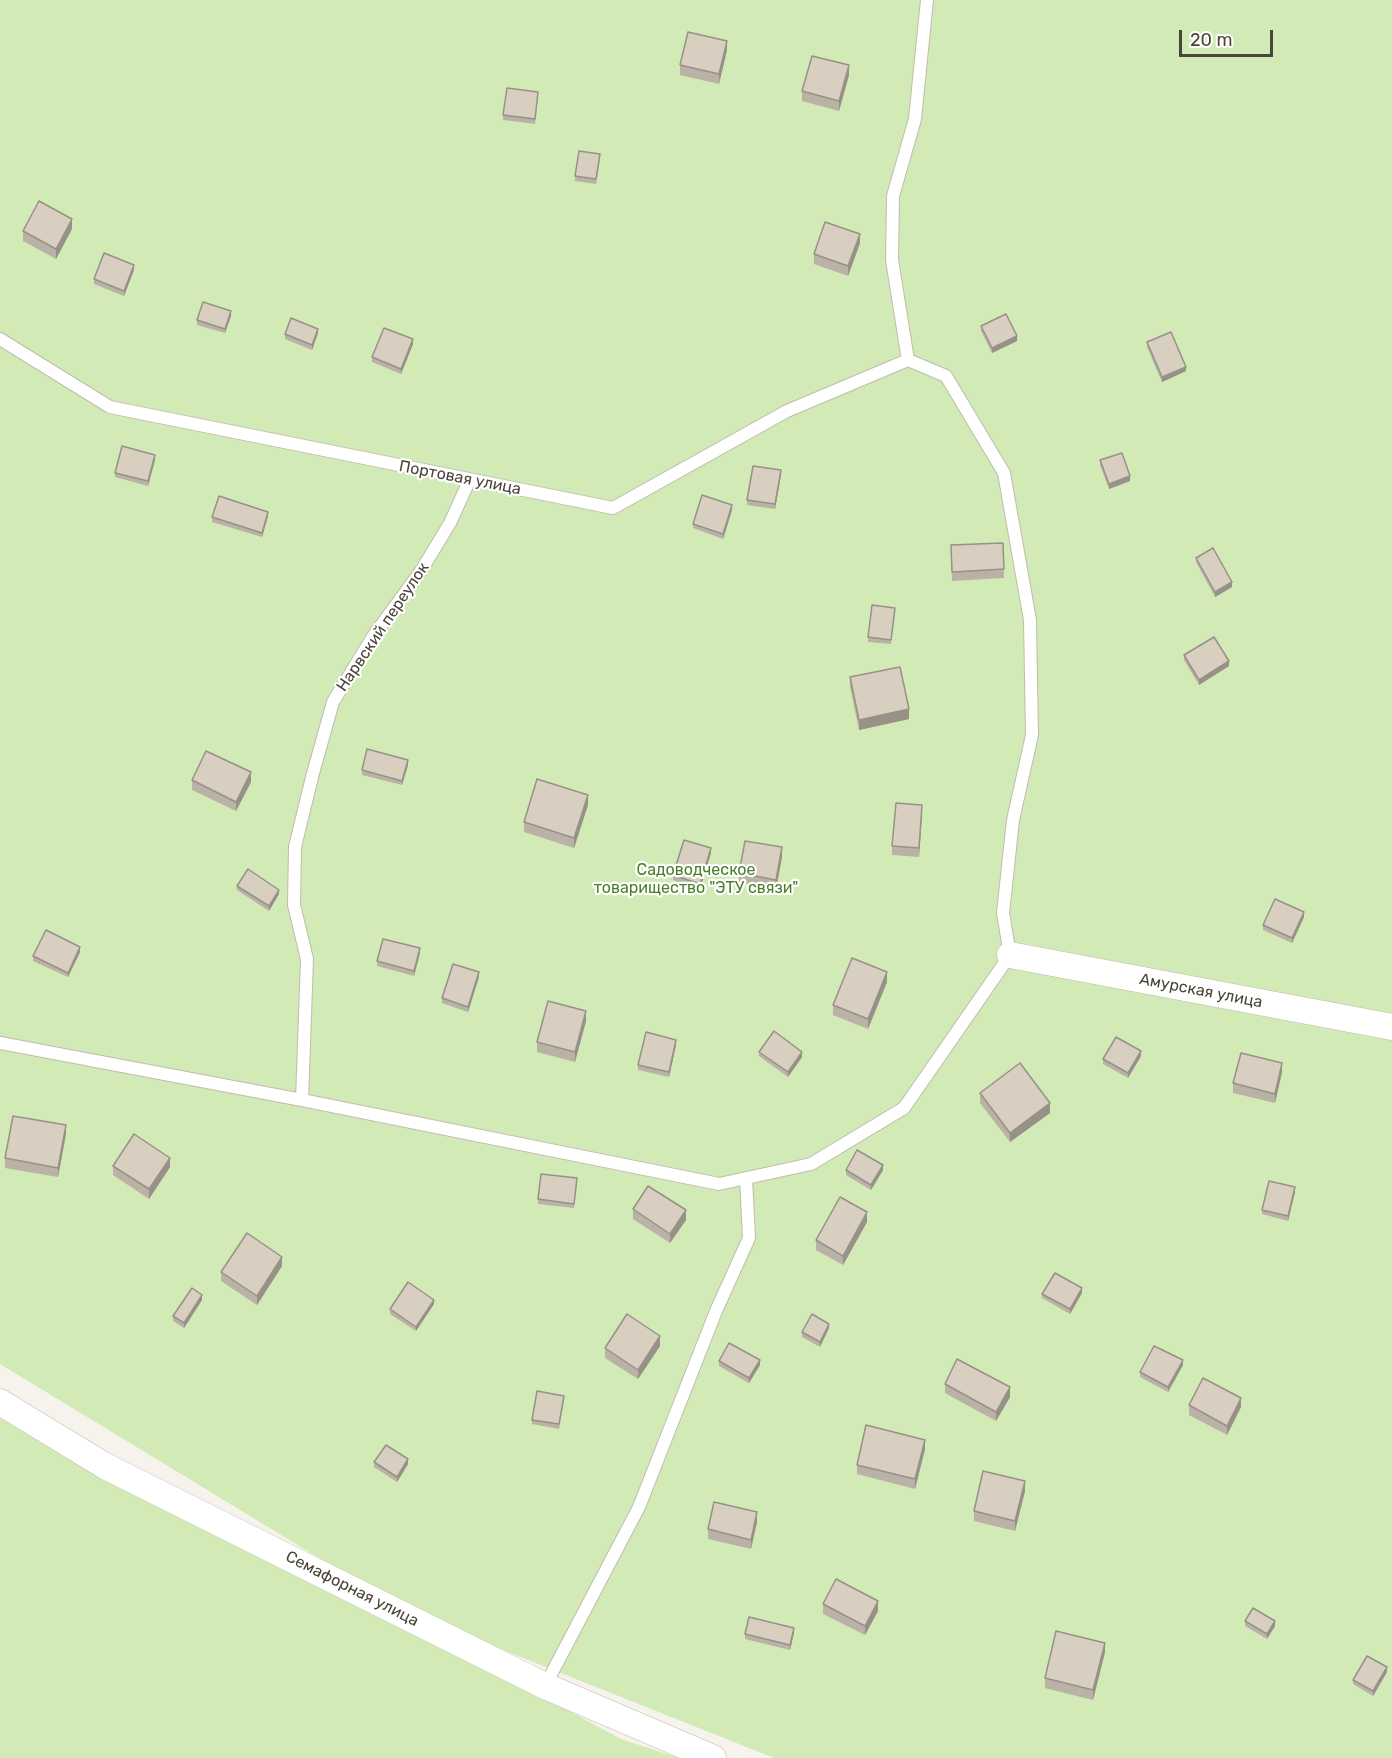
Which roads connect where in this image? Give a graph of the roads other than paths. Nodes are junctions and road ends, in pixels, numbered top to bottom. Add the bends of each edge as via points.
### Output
1 (927, 0) edge
2 (0, 339) edge
3 (908, 360) junction
4 (470, 479) junction
5 (1010, 955) junction
6 (1392, 1027) edge
7 (0, 1043) edge
8 (302, 1100) junction
9 (746, 1178) junction
10 (0, 1402) edge
11 (544, 1686) junction
12 (714, 1758) edge

1 - 3 lane via 915,119 893,196 892,260
2 - 4 lane, Портовая улица via 110,407
3 - 4 lane, Портовая улица via 787,411 613,508
3 - 5 lane via 946,376 1004,473 1028,609 1032,735 1013,820 1004,913
4 - 8 lane, Нарвский переулок via 421,572 333,702 312,777 295,847 294,905 308,959
5 - 6 street, Амурская улица
5 - 9 lane via 904,1108 811,1164
7 - 8 lane
8 - 9 lane via 719,1184
9 - 11 lane via 749,1238 639,1507
10 - 11 street, Семафорная улица via 105,1466
11 - 12 street, Семафорная улица

